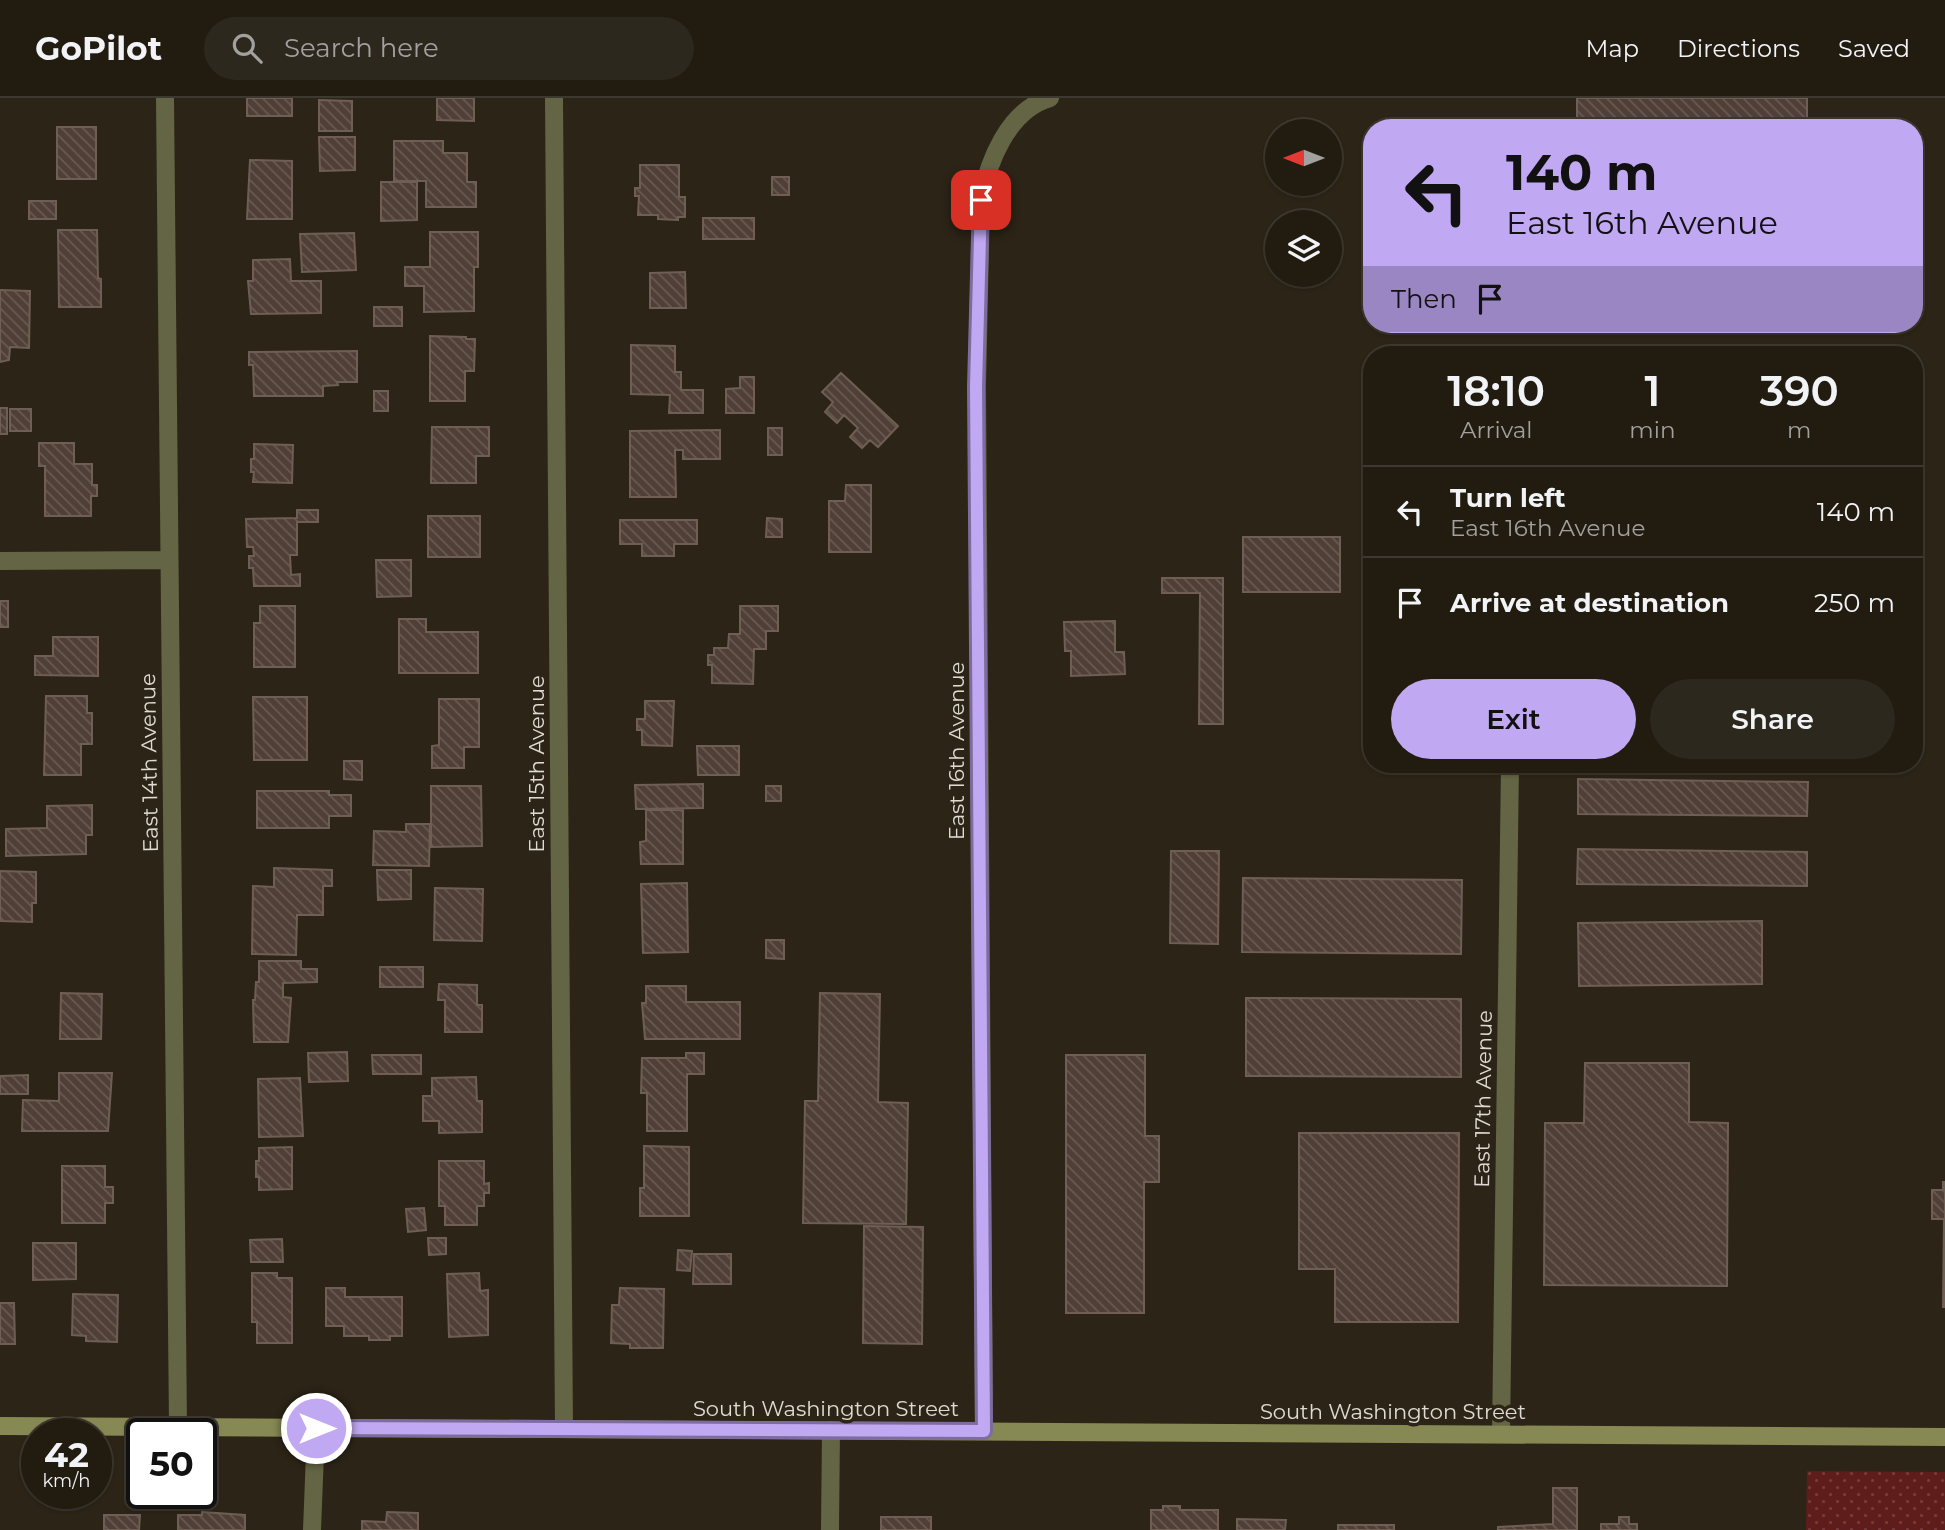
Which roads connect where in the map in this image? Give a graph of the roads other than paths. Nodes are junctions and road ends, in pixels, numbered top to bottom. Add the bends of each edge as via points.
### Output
1 (165, 98) edge
2 (554, 98) edge
3 (1050, 98) edge
4 (170, 560) junction
5 (0, 561) edge
6 (1510, 773) edge
7 (178, 1418) edge
8 (0, 1426) edge
9 (126, 1427) edge
10 (217, 1427) edge
11 (316, 1428) junction
12 (564, 1429) junction
13 (831, 1430) junction
14 (984, 1431) junction
15 (1502, 1434) junction
16 (1945, 1437) edge
17 (312, 1530) edge
18 (830, 1530) edge

1 - 4 street, East 14th Avenue
2 - 12 street, East 15th Avenue
3 - 14 street, East 16th Avenue via 1024,113 995,150 981,200 976,387
4 - 5 street
4 - 7 street, East 14th Avenue
6 - 15 street, East 17th Avenue
8 - 9 main road, South Washington Street
10 - 11 main road, South Washington Street
11 - 12 main road, South Washington Street
11 - 17 street
12 - 13 main road, South Washington Street
13 - 14 main road, South Washington Street
13 - 18 street
14 - 15 main road, South Washington Street
15 - 16 main road, South Washington Street

